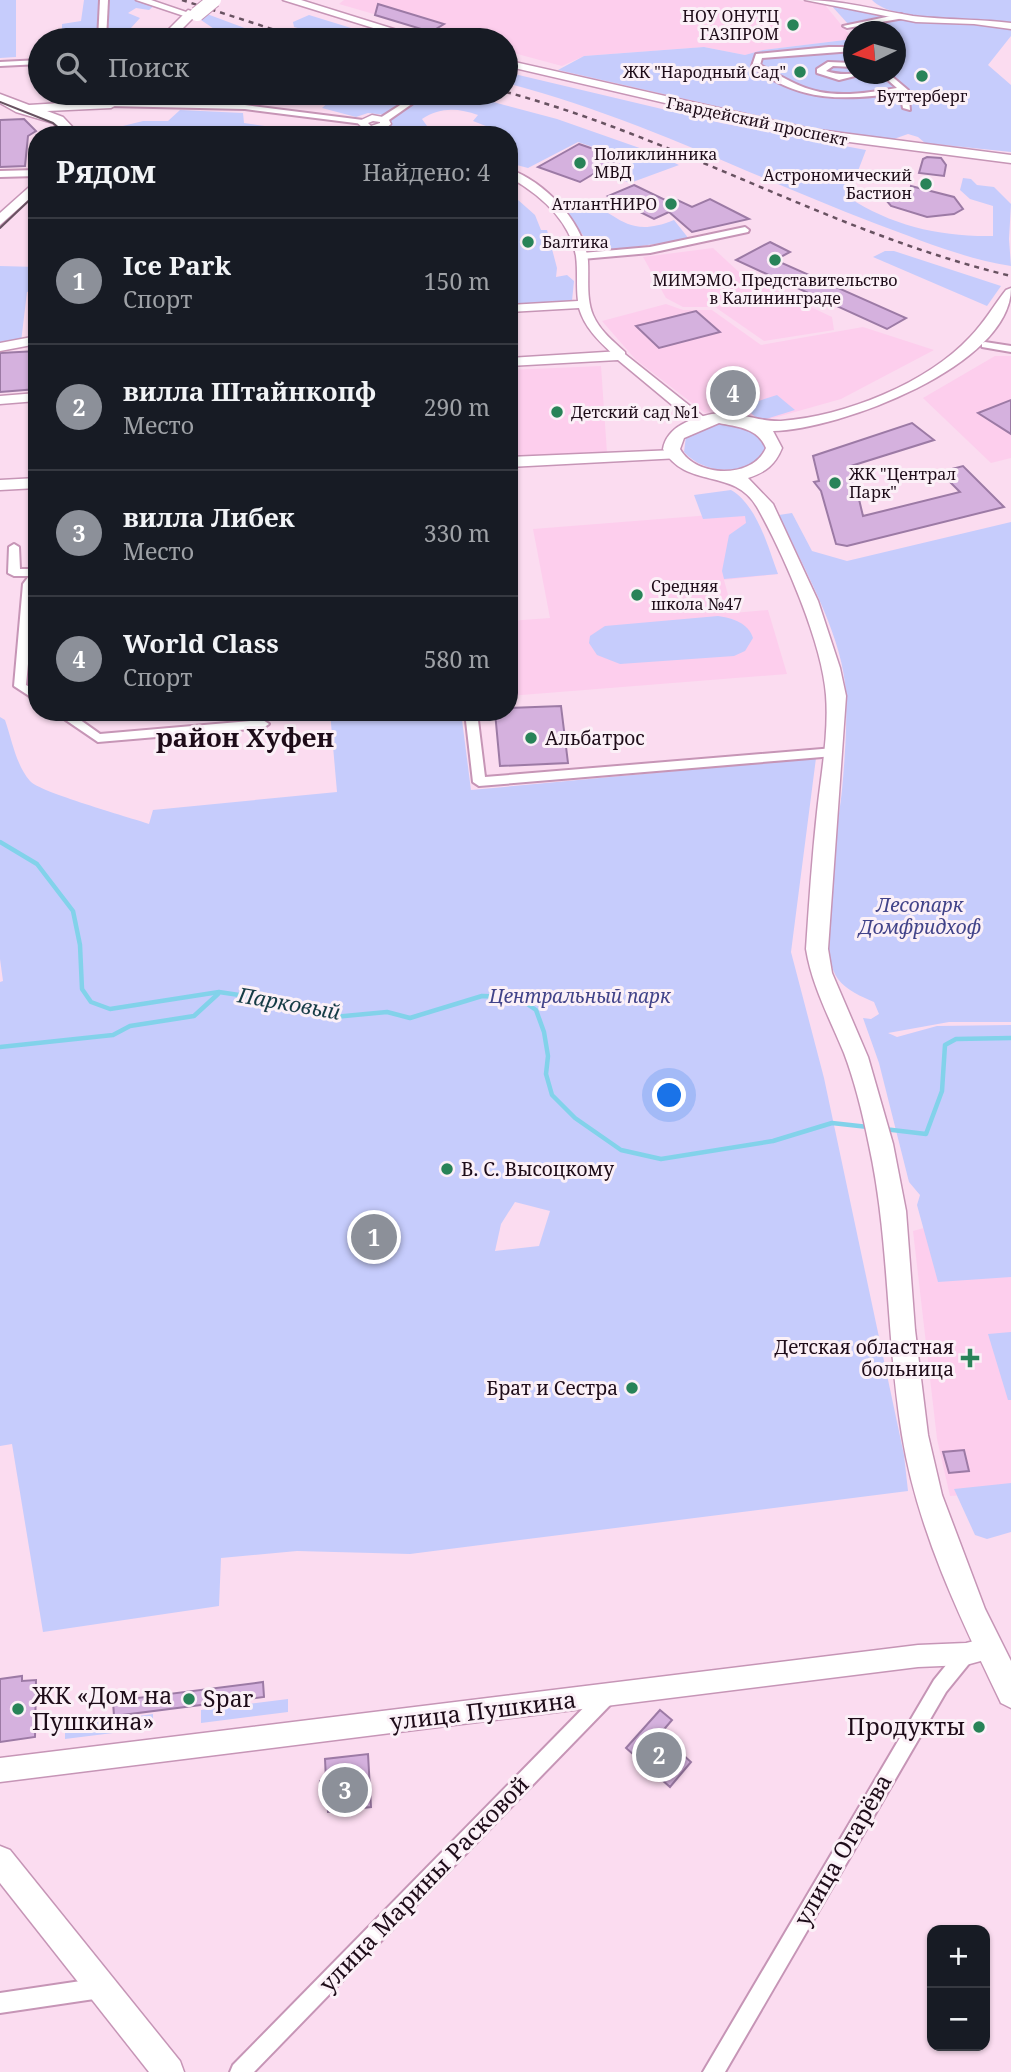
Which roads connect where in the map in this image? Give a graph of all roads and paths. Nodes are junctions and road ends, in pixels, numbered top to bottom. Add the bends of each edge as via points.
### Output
1 (104, 0) edge
2 (141, 0) edge
3 (207, 0) edge
4 (214, 0) edge
5 (289, 0) edge
6 (810, 0) edge
7 (869, 5) edge
8 (193, 14) junction
9 (901, 16) junction
10 (874, 21) edge
11 (1011, 26) edge
12 (103, 28) edge
13 (177, 28) edge
14 (181, 28) edge
15 (383, 28) edge
16 (843, 49) edge
17 (784, 58) dead end
18 (28, 63) edge
19 (0, 64) edge
20 (843, 65) edge
21 (518, 66) edge
22 (778, 75) junction
23 (843, 77) edge
24 (897, 84) edge
25 (904, 90) junction
26 (0, 98) edge
27 (106, 105) edge
28 (407, 105) edge
29 (21, 108) junction
30 (907, 108) dead end
31 (0, 109) edge
32 (84, 121) edge
33 (363, 122) joint
34 (381, 124) junction
35 (52, 126) edge
36 (59, 126) edge
37 (366, 126) edge
38 (374, 126) edge
39 (384, 126) edge
40 (1011, 159) edge
41 (28, 173) edge
42 (0, 174) edge
43 (518, 177) edge
44 (28, 193) edge
45 (28, 211) edge
46 (0, 221) edge
47 (745, 230) dead end
48 (0, 234) edge
49 (582, 256) junction
50 (1011, 293) edge
51 (583, 304) junction
52 (518, 308) edge
53 (1011, 310) edge
54 (28, 342) edge
55 (985, 345) junction
56 (0, 347) edge
57 (1011, 349) edge
58 (621, 355) junction
59 (518, 361) edge
60 (28, 398) edge
61 (0, 400) edge
62 (700, 421) junction
63 (757, 426) junction
64 (776, 446) junction
65 (675, 455) junction
66 (518, 462) edge
67 (759, 470) junction
68 (732, 476) junction
69 (28, 484) edge
70 (0, 485) edge
71 (764, 504) junction
72 (14, 547) dead end
73 (28, 572) edge
74 (28, 595) edge
75 (28, 691) edge
76 (74, 721) edge
77 (472, 721) edge
78 (263, 724) dead end
79 (834, 752) junction
80 (978, 1651) junction
81 (1011, 1693) edge
82 (608, 1695) junction
83 (0, 1770) edge
84 (0, 1860) edge
85 (102, 1987) junction
86 (0, 2003) edge
87 (169, 2072) edge
88 (240, 2072) edge
89 (713, 2072) edge

1 - 12 street
2 - 8 street
3 - 8 main road, bridge
4 - 8 main road, bridge
5 - 15 main road
6 - 7 street
7 - 9 street
8 - 13 main road
8 - 14 main road
9 - 10 street
9 - 11 street
16 - 22 street via 756,59 761,69
17 - 22 street
18 - 19 street
20 - 23 street via 827,65 820,71 834,78
21 - 40 main road, Гвардейский проспект via 811,134
22 - 25 street via 821,95
24 - 25 street
25 - 30 street
26 - 29 main road
27 - 32 main road
28 - 34 street
29 - 32 main road
29 - 32 main road
31 - 35 main road
32 - 33 street via 245,107
32 - 36 main road
33 - 37 street
34 - 38 street
34 - 39 street
41 - 42 street
43 - 49 street via 557,209 579,242
44 - 46 main road
45 - 48 main road
47 - 49 street via 650,250
49 - 51 street
50 - 63 main road via 974,342 942,368 890,396 789,426
51 - 52 street
51 - 58 street via 593,327
53 - 55 main road
54 - 56 street
55 - 57 street
55 - 64 main road via 950,373 902,399 784,434
58 - 59 main road
58 - 62 main road
60 - 61 main road
62 - 63 main road via 738,420
62 - 65 main road via 675,435
63 - 64 main road
64 - 67 main road via 775,455
65 - 66 main road
65 - 68 main road via 698,471
67 - 68 main road
67 - 71 main road
68 - 71 main road via 747,484
69 - 70 main road
71 - 79 main road via 809,601 831,668 836,695
72 - 73 street via 14,573
74 - 75 street via 20,686
76 - 78 street via 99,738
77 - 79 street via 479,782
79 - 80 main road via 817,949 821,973 853,1046 881,1143 894,1211 915,1435 928,1495 973,1614
80 - 81 main road
80 - 82 street, улица Пушкина
80 - 89 street, улица Огарёва via 940,1686
82 - 83 street, улица Пушкина
82 - 88 street, улица Марины Расковой
84 - 85 main road
85 - 86 street
85 - 87 main road

